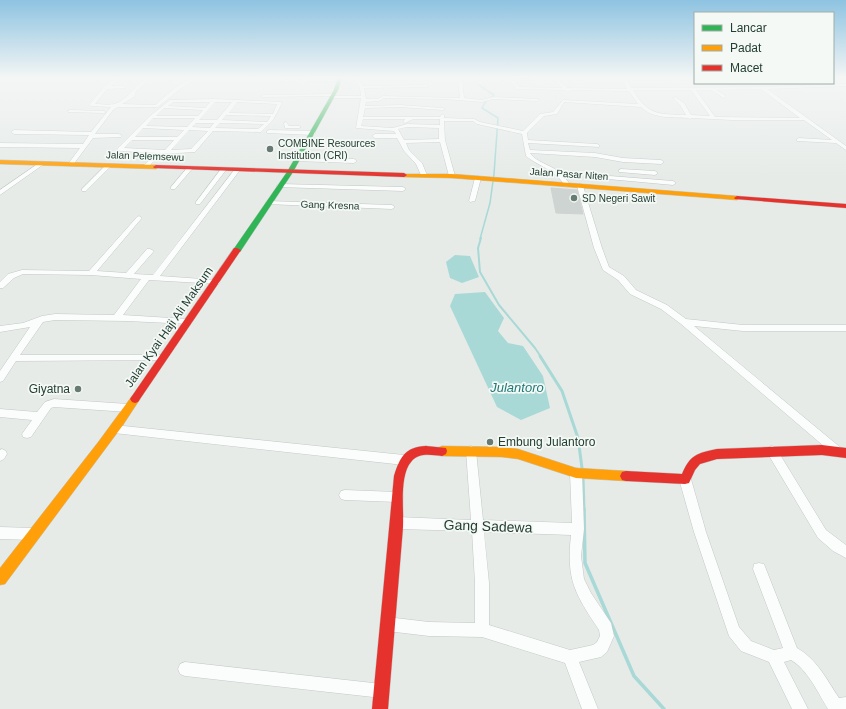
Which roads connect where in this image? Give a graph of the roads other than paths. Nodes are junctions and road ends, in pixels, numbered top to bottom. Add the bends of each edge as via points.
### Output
1 (73, 111) edge
2 (160, 111) edge
3 (204, 111) edge
4 (227, 111) edge
5 (277, 111) edge
6 (325, 111) edge
7 (362, 111) edge
8 (443, 111) edge
9 (541, 111) edge
10 (557, 111) edge
11 (634, 111) edge
12 (686, 111) edge
13 (709, 111) edge
14 (794, 111) edge
15 (109, 112) joint
16 (650, 112) joint
17 (225, 114) junction
18 (542, 115) junction
19 (274, 116) junction
20 (153, 117) junction
21 (361, 118) junction
22 (409, 118) junction
23 (690, 118) junction
24 (714, 118) junction
25 (196, 119) junction
26 (386, 119) junction
27 (442, 119) junction
28 (804, 119) junction
29 (219, 122) junction
30 (268, 123) junction
31 (404, 125) junction
32 (442, 126) junction
33 (143, 127) junction
34 (187, 128) junction
35 (392, 128) junction
36 (212, 129) junction
37 (314, 131) junction
38 (14, 132) dead end
39 (59, 133) junction
40 (524, 133) junction
41 (92, 135) junction
42 (119, 136) dead end
43 (375, 136) dead end
44 (400, 136) junction
45 (53, 138) dead end
46 (131, 138) junction
47 (177, 139) junction
48 (442, 140) junction
49 (799, 140) dead end
50 (526, 141) junction
51 (402, 142) junction
52 (560, 142) junction
53 (838, 142) junction
54 (0, 145) edge
55 (84, 146) junction
56 (597, 146) dead end
57 (846, 148) edge
58 (527, 151) junction
59 (163, 152) junction
60 (562, 155) junction
61 (617, 159) junction
62 (297, 160) junction
63 (354, 161) dead end
64 (649, 161) junction
65 (0, 162) edge
66 (660, 162) dead end
67 (41, 164) junction
68 (71, 164) junction
69 (108, 166) junction
70 (145, 167) junction
71 (189, 169) junction
72 (223, 170) junction
73 (237, 170) junction
74 (621, 171) junction
75 (290, 172) junction
76 (655, 172) junction
77 (424, 175) junction
78 (452, 176) junction
79 (478, 178) junction
80 (610, 178) dead end
81 (623, 179) junction
82 (641, 181) junction
83 (660, 182) junction
84 (673, 183) dead end
85 (567, 185) junction
86 (280, 186) junction
87 (580, 186) junction
88 (173, 188) dead end
89 (403, 189) dead end
90 (84, 190) dead end
91 (645, 191) junction
92 (0, 193) edge
93 (472, 200) dead end
94 (198, 203) dead end
95 (268, 203) junction
96 (846, 206) edge
97 (392, 207) dead end
98 (139, 218) dead end
99 (150, 251) dead end
100 (91, 273) junction
101 (120, 275) junction
102 (129, 275) junction
103 (151, 277) junction
104 (216, 282) junction
105 (113, 283) dead end
106 (0, 286) edge
107 (116, 318) junction
108 (39, 320) junction
109 (187, 322) junction
110 (684, 322) junction
111 (846, 328) edge
112 (0, 329) edge
113 (14, 358) junction
114 (162, 358) junction
115 (3, 370) edge
116 (0, 378) edge
117 (128, 408) junction
118 (0, 413) edge
119 (40, 416) junction
120 (114, 429) junction
121 (27, 434) dead end
122 (471, 451) junction
123 (772, 451) junction
124 (841, 452) edge
125 (404, 460) junction
126 (583, 473) junction
127 (685, 479) junction
128 (345, 495) dead end
129 (397, 497) junction
130 (397, 523) junction
131 (478, 525) junction
132 (578, 529) junction
133 (0, 533) edge
134 (33, 534) junction
135 (846, 552) edge
136 (759, 569) dead end
137 (0, 579) edge
138 (387, 624) junction
139 (482, 630) junction
140 (792, 653) junction
141 (570, 657) junction
142 (774, 657) junction
143 (185, 669) dead end
144 (382, 691) junction
145 (840, 707) edge
146 (380, 709) edge
147 (590, 709) edge
148 (800, 709) edge

1 - 15 street
2 - 20 street
3 - 25 street
4 - 17 street
5 - 19 street
6 - 37 street, Jalan Kyai Haji Ali Maksum
7 - 21 street
8 - 27 street
9 - 18 street
10 - 18 street via 555,114
11 - 16 street
12 - 23 street
13 - 24 street
14 - 28 street
15 - 41 street
16 - 23 street
17 - 19 street
17 - 29 street
18 - 40 street
19 - 30 street
20 - 25 street
20 - 33 street
21 - 26 street
21 - 35 street via 359,128
22 - 26 street
22 - 27 street
22 - 31 street
23 - 24 street
24 - 28 street
25 - 29 street
25 - 34 street
26 - 35 street
27 - 32 street
27 - 40 street via 473,120
28 - 53 street
29 - 30 street
29 - 36 street
30 - 36 street via 259,131
31 - 32 street
31 - 35 street
32 - 48 street
33 - 34 street
33 - 46 street
34 - 36 street
34 - 47 street
35 - 44 street
36 - 59 street via 193,151
37 - 37 street via 269,132 286,125
37 - 62 street, Jalan Kyai Haji Ali Maksum
38 - 39 street
39 - 41 street
39 - 45 street
40 - 50 street
41 - 42 street
41 - 55 street
43 - 44 street
44 - 51 street
46 - 47 street
46 - 59 street via 120,150
47 - 59 street
48 - 51 street
48 - 78 street
49 - 53 street
50 - 52 street
50 - 58 street
51 - 77 street via 417,160
52 - 56 street
52 - 60 street
53 - 57 street
54 - 55 street
55 - 68 street
58 - 60 street
58 - 85 street via 530,157 560,174
59 - 70 street
60 - 61 street via 598,155
61 - 64 street
61 - 74 street
62 - 63 street
62 - 75 street, Jalan Kyai Haji Ali Maksum
64 - 66 street
64 - 76 street
65 - 67 street, Jalan Pelemsewu
67 - 68 street, Jalan Pelemsewu
67 - 92 street
68 - 69 street, Jalan Pelemsewu
69 - 70 street, Jalan Pelemsewu
69 - 90 street
70 - 71 street, Jalan Pelemsewu
71 - 72 street, Jalan Pelemsewu
71 - 88 street
72 - 73 street, Jalan Pelemsewu
72 - 94 street
73 - 75 street, Jalan Pelemsewu
73 - 103 street via 179,247
74 - 76 street
74 - 81 street
75 - 77 street, Jalan Pasar Niten
75 - 86 street, Jalan Kyai Haji Ali Maksum
76 - 83 street
77 - 78 street, Jalan Pasar Niten
78 - 79 street, Jalan Pasar Niten
79 - 85 street, Jalan Pasar Niten
79 - 93 street
80 - 81 street
81 - 82 street
82 - 83 street
82 - 91 street
83 - 84 street
85 - 87 street, Jalan Pasar Niten
86 - 89 street
86 - 95 street, Jalan Kyai Haji Ali Maksum
87 - 91 street, Jalan Pasar Niten
87 - 110 street via 606,268 621,278 633,292 664,307
91 - 96 street, Jalan Pasar Niten
95 - 97 street, Gang Kresna
95 - 104 street, Jalan Kyai Haji Ali Maksum
98 - 100 street
99 - 102 street
100 - 101 street
100 - 106 street via 22,272 11,276
101 - 102 street
101 - 105 street
102 - 103 street
103 - 104 street
103 - 107 street
104 - 109 street, Jalan Kyai Haji Ali Maksum
107 - 108 street via 55,317
107 - 109 street
108 - 112 street via 24,326
108 - 113 street
109 - 114 street, Jalan Kyai Haji Ali Maksum
110 - 111 street via 743,328
110 - 124 street
113 - 114 street
113 - 115 street
114 - 117 street, Jalan Kyai Haji Ali Maksum
115 - 116 street
117 - 119 street via 54,403 48,405
117 - 120 street, Jalan Kyai Haji Ali Maksum
118 - 119 street
119 - 121 street
120 - 125 street
120 - 134 street, Jalan Kyai Haji Ali Maksum
122 - 125 street via 421,451 411,454
122 - 126 street via 513,453
122 - 131 street
123 - 124 street
123 - 127 street via 701,457 692,462
123 - 135 street via 822,534
125 - 129 street
126 - 127 street
126 - 132 street
127 - 142 street via 734,631 746,646
128 - 129 street
129 - 130 street
130 - 131 street, Gang Sadewa
130 - 138 street
131 - 132 street, Gang Sadewa
131 - 139 street
132 - 141 street via 575,556 578,580 586,598 606,628 607,636 602,647 596,652
133 - 134 street
134 - 137 street, Jalan Kyai Haji Ali Maksum
136 - 140 street
138 - 139 street via 429,629
138 - 144 street
139 - 141 street
140 - 142 street
140 - 145 street via 808,664
141 - 147 street
142 - 148 street
143 - 144 street
144 - 146 street

